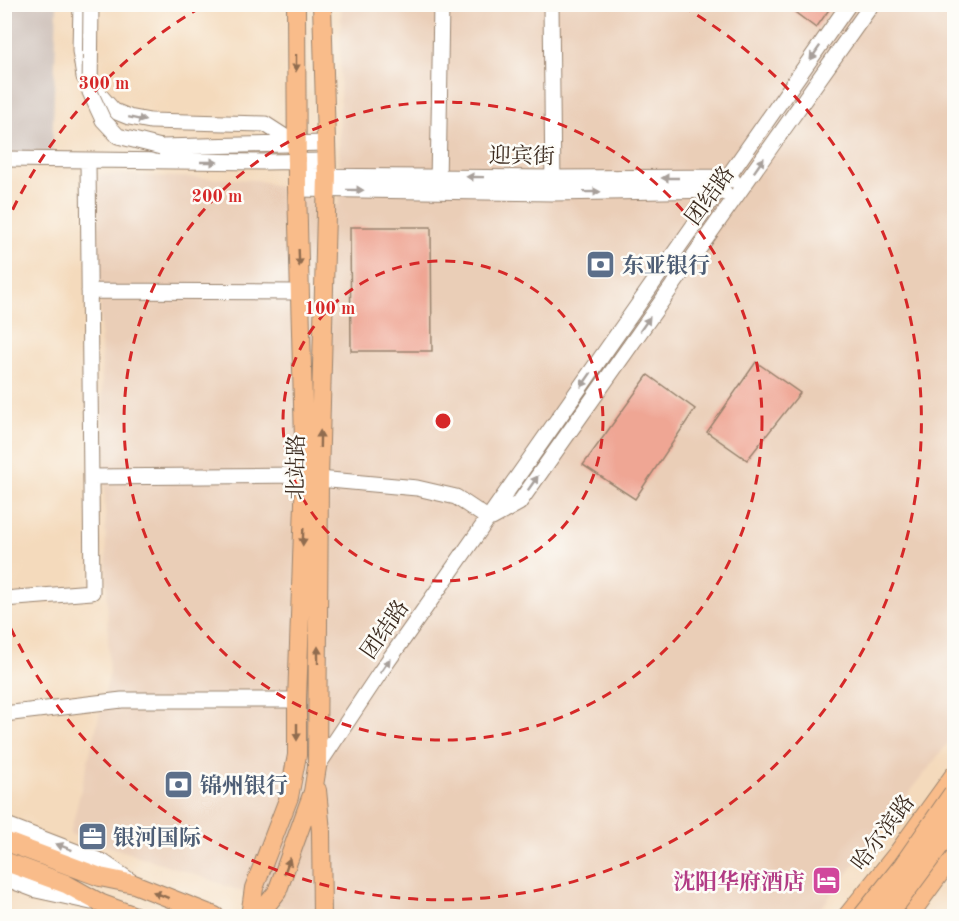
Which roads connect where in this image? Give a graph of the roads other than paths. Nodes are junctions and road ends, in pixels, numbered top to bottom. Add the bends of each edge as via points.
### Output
1 (81, 4) edge
2 (90, 4) edge
3 (296, 4) edge
4 (322, 4) edge
5 (441, 4) edge
6 (550, 4) edge
7 (849, 4) edge
8 (872, 4) edge
9 (4, 159) edge
10 (88, 162) junction
11 (297, 167) junction
12 (326, 167) junction
13 (729, 177) junction
14 (438, 184) junction
15 (553, 186) junction
16 (719, 190) junction
17 (739, 192) junction
18 (89, 291) junction
19 (300, 292) junction
20 (91, 477) junction
21 (312, 477) junction
22 (489, 519) junction
23 (4, 599) edge
24 (297, 700) junction
25 (4, 714) edge
26 (316, 772) junction
27 (954, 775) edge
28 (954, 794) edge
29 (4, 824) edge
30 (954, 824) edge
31 (4, 841) edge
32 (897, 854) junction
33 (954, 854) edge
34 (4, 861) edge
35 (4, 878) edge
36 (134, 884) junction
37 (931, 888) junction
38 (102, 904) junction
39 (135, 916) edge
40 (215, 916) edge
41 (250, 916) edge
42 (258, 916) edge
43 (322, 916) edge
44 (846, 916) edge
45 (864, 916) edge
46 (886, 916) edge
47 (909, 916) edge

1 -> 11 street via 84,77 114,111 150,121 265,124
2 - 11 street, bridge via 90,92 103,120 118,136 161,147
3 -> 11 main road, 北站路
4 - 12 main road, 北站路
5 - 14 street
6 - 15 street
7 -> 13 street, 团结路
17 -> 8 street, 团结路
9 - 10 street
10 -> 11 street
10 - 18 street
11 - 12 street
11 - 12 street, 迎宾街
11 -> 19 main road, 北站路
12 - 14 street, 迎宾街
21 -> 12 main road, 北站路
13 -> 15 street, 迎宾街
13 - 16 street, 团结路
13 - 17 street
14 - 15 street, 迎宾街
15 -> 16 street, 迎宾街
16 - 17 street, 迎宾街
16 -> 22 street, 团结路
22 -> 17 street, 团结路 via 519,502
18 - 19 street
18 - 20 street
19 - 21 main road, 北站路
20 - 21 street
20 - 23 street via 92,592
21 - 22 street via 427,490 456,497
21 -> 24 main road, 北站路
26 -> 21 main road, 北站路
26 -> 22 street, 团结路
24 - 25 street via 122,700
24 -> 41 main road, 北站路 via 293,785 254,888
42 -> 26 main road, 北站路 via 277,892 305,816
26 - 43 main road
27 - 32 main road, 哈尔滨路
28 - 45 highway, bridge
36 -> 29 street via 103,862
30 - 46 highway, bridge
31 - 36 main road via 100,876
32 - 37 main road
32 - 44 main road, 哈尔滨路
33 - 37 main road
34 - 38 main road via 66,884
35 - 38 street via 36,890
40 -> 36 main road
37 - 47 main road
38 - 39 main road

